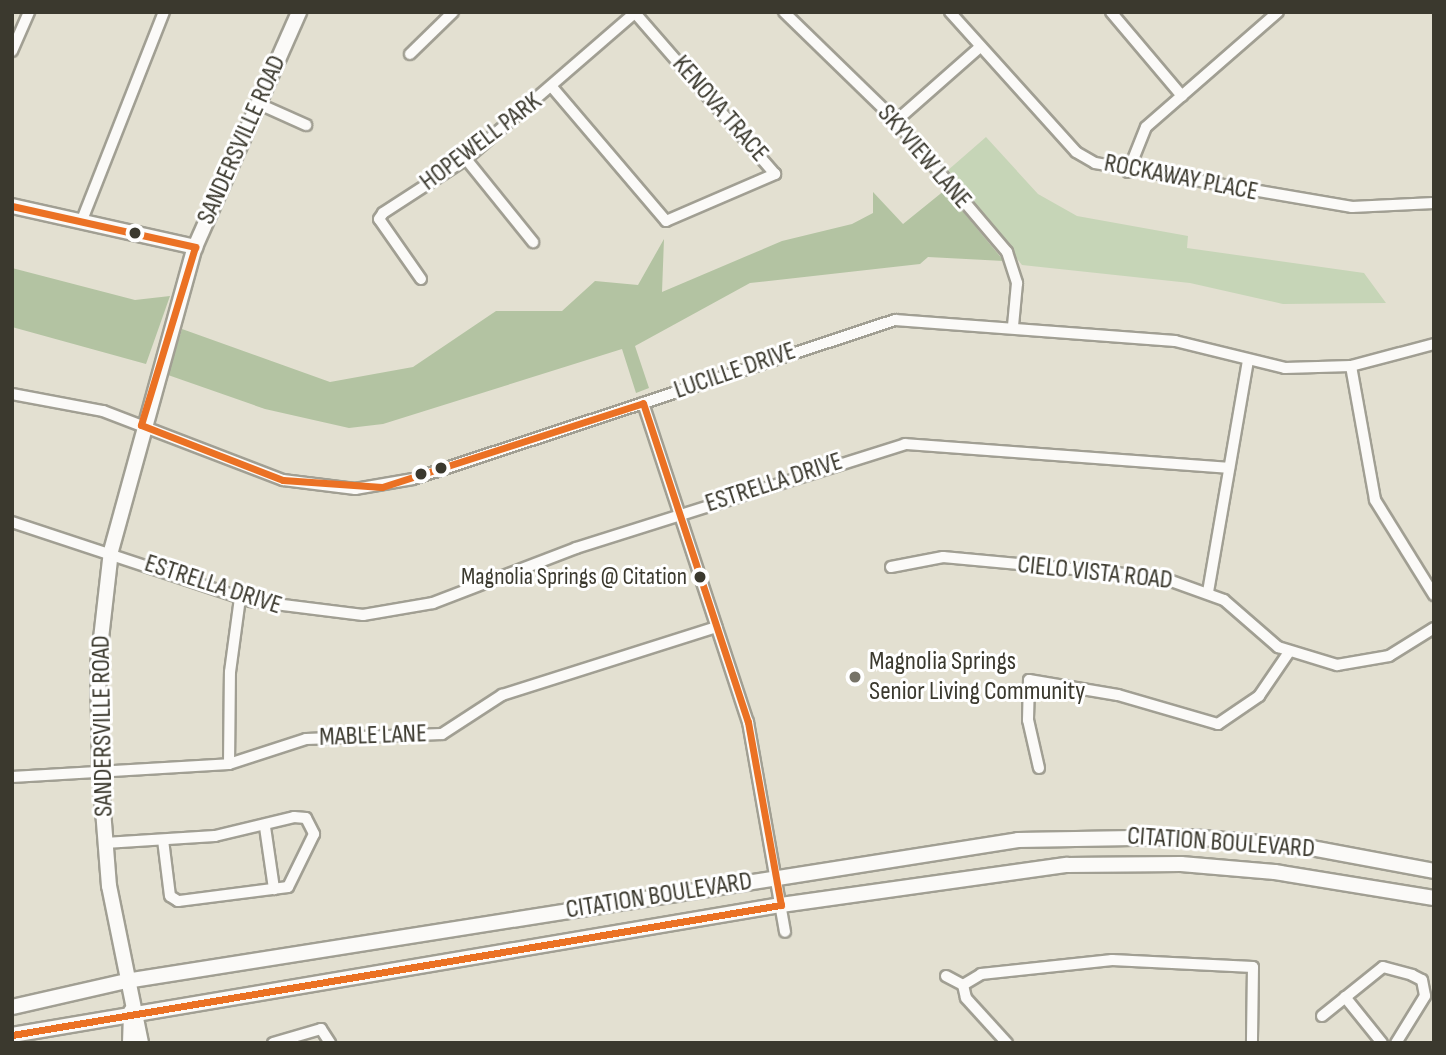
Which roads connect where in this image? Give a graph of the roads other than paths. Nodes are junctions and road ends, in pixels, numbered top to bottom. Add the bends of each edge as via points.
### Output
1 (29, 12) edge
2 (164, 12) edge
3 (299, 12) edge
4 (453, 12) edge
5 (784, 12) edge
6 (950, 12) edge
7 (1111, 12) edge
8 (635, 13) edge
9 (1271, 14) edge
10 (980, 47) junction
11 (12, 51) edge
12 (410, 54) dead end
13 (552, 88) junction
14 (1182, 96) junction
15 (257, 103) junction
16 (896, 121) junction
17 (306, 125) dead end
18 (466, 159) junction
19 (1128, 172) junction
20 (1434, 203) edge
21 (12, 205) edge
22 (82, 220) junction
23 (533, 242) dead end
24 (195, 247) junction
25 (421, 279) dead end
26 (1013, 326) junction
27 (1434, 344) edge
28 (1248, 361) junction
29 (1351, 366) junction
30 (12, 394) edge
31 (643, 403) junction
32 (141, 425) junction
33 (1229, 468) junction
34 (682, 514) junction
35 (12, 522) edge
36 (111, 551) junction
37 (891, 568) dead end
38 (1208, 592) junction
39 (1434, 595) edge
40 (240, 598) junction
41 (716, 627) junction
42 (1434, 628) edge
43 (1289, 652) junction
44 (229, 764) junction
45 (1039, 768) dead end
46 (100, 771) junction
47 (12, 777) edge
48 (265, 827) junction
49 (163, 840) junction
50 (105, 843) junction
51 (1434, 871) edge
52 (775, 878) junction
53 (274, 889) junction
54 (1434, 898) edge
55 (780, 905) junction
56 (785, 932) dead end
57 (946, 976) dead end
58 (126, 981) junction
59 (963, 985) junction
60 (1345, 997) junction
61 (12, 1007) edge
62 (131, 1011) junction
63 (1322, 1016) dead end
64 (12, 1035) edge
65 (130, 1043) edge
66 (141, 1043) edge
67 (273, 1043) edge
68 (330, 1043) edge
69 (1007, 1043) edge
70 (1252, 1043) edge
71 (1382, 1043) edge
72 (1396, 1043) edge

1 - 11 street
2 - 22 street
3 - 15 main road, SANDERSVILLE ROAD
4 - 12 street
5 - 16 street, SKYVIEW LANE
6 - 10 street, ROCKAWAY PLACE
7 - 14 street
8 - 13 street, HOPEWELL PARK
8 - 13 street, KENOVA TRACE via 775,173 666,221
9 - 14 street
10 - 16 street
10 - 19 street, ROCKAWAY PLACE via 1076,152
13 - 18 street, HOPEWELL PARK
14 - 19 street via 1146,127
15 - 17 street
15 - 24 main road, SANDERSVILLE ROAD
16 - 26 street, SKYVIEW LANE via 1007,252 1017,284
18 - 23 street
18 - 25 street, HOPEWELL PARK via 379,219
19 - 20 street, ROCKAWAY PLACE via 1352,207
21 - 22 main road
22 - 24 main road
24 - 32 main road, SANDERSVILLE ROAD
26 - 28 street, LUCILLE DRIVE via 1175,341
26 - 31 street, LUCILLE DRIVE via 895,320
27 - 29 street, LUCILLE DRIVE
28 - 29 street, LUCILLE DRIVE
28 - 33 street
29 - 39 street via 1375,500 1395,542
30 - 32 street, LUCILLE DRIVE via 71,401
31 - 32 street, LUCILLE DRIVE via 413,479 355,489 283,480
31 - 34 street
32 - 36 main road, SANDERSVILLE ROAD
33 - 34 street, ESTRELLA DRIVE via 923,441 863,454
33 - 38 street
34 - 40 street, ESTRELLA DRIVE via 398,611 336,615
34 - 41 street
35 - 36 street, ESTRELLA DRIVE
36 - 40 street, ESTRELLA DRIVE
36 - 46 main road, SANDERSVILLE ROAD via 98,665
37 - 38 street, CIELO VISTA ROAD via 943,557 1160,577
38 - 43 street, CIELO VISTA ROAD
40 - 44 street via 230,671
41 - 44 street, MABLE LANE via 502,695 442,734 306,739
41 - 52 street via 748,722
42 - 43 street, CIELO VISTA ROAD via 1412,645 1366,663 1337,665
43 - 45 street via 1259,696 1218,724 1118,695 1029,680 1028,720
44 - 46 street, MABLE LANE
46 - 47 street, MABLE LANE
46 - 50 main road, SANDERSVILLE ROAD
48 - 49 street
48 - 53 street
48 - 53 street via 306,818 314,834 288,887
49 - 50 street
49 - 53 street via 170,896 178,901
50 - 58 main road, SANDERSVILLE ROAD
51 - 52 main road, CITATION BOULEVARD via 1306,847 1098,836 1018,840
52 - 55 street
52 - 58 main road, CITATION BOULEVARD
54 - 55 main road, CITATION BOULEVARD via 1326,877 1181,864 1018,870
55 - 56 street
55 - 62 main road, CITATION BOULEVARD
57 - 59 street
58 - 61 main road, CITATION BOULEVARD
58 - 62 main road, SANDERSVILLE ROAD
59 - 69 street via 966,998
59 - 70 street via 981,974 1112,960 1253,967
60 - 63 street
60 - 71 street
60 - 72 street via 1383,967 1422,980 1425,996
62 - 64 main road, CITATION BOULEVARD
62 - 65 main road, SANDERSVILLE ROAD
62 - 66 main road, SANDERSVILLE ROAD
67 - 68 street via 321,1029

